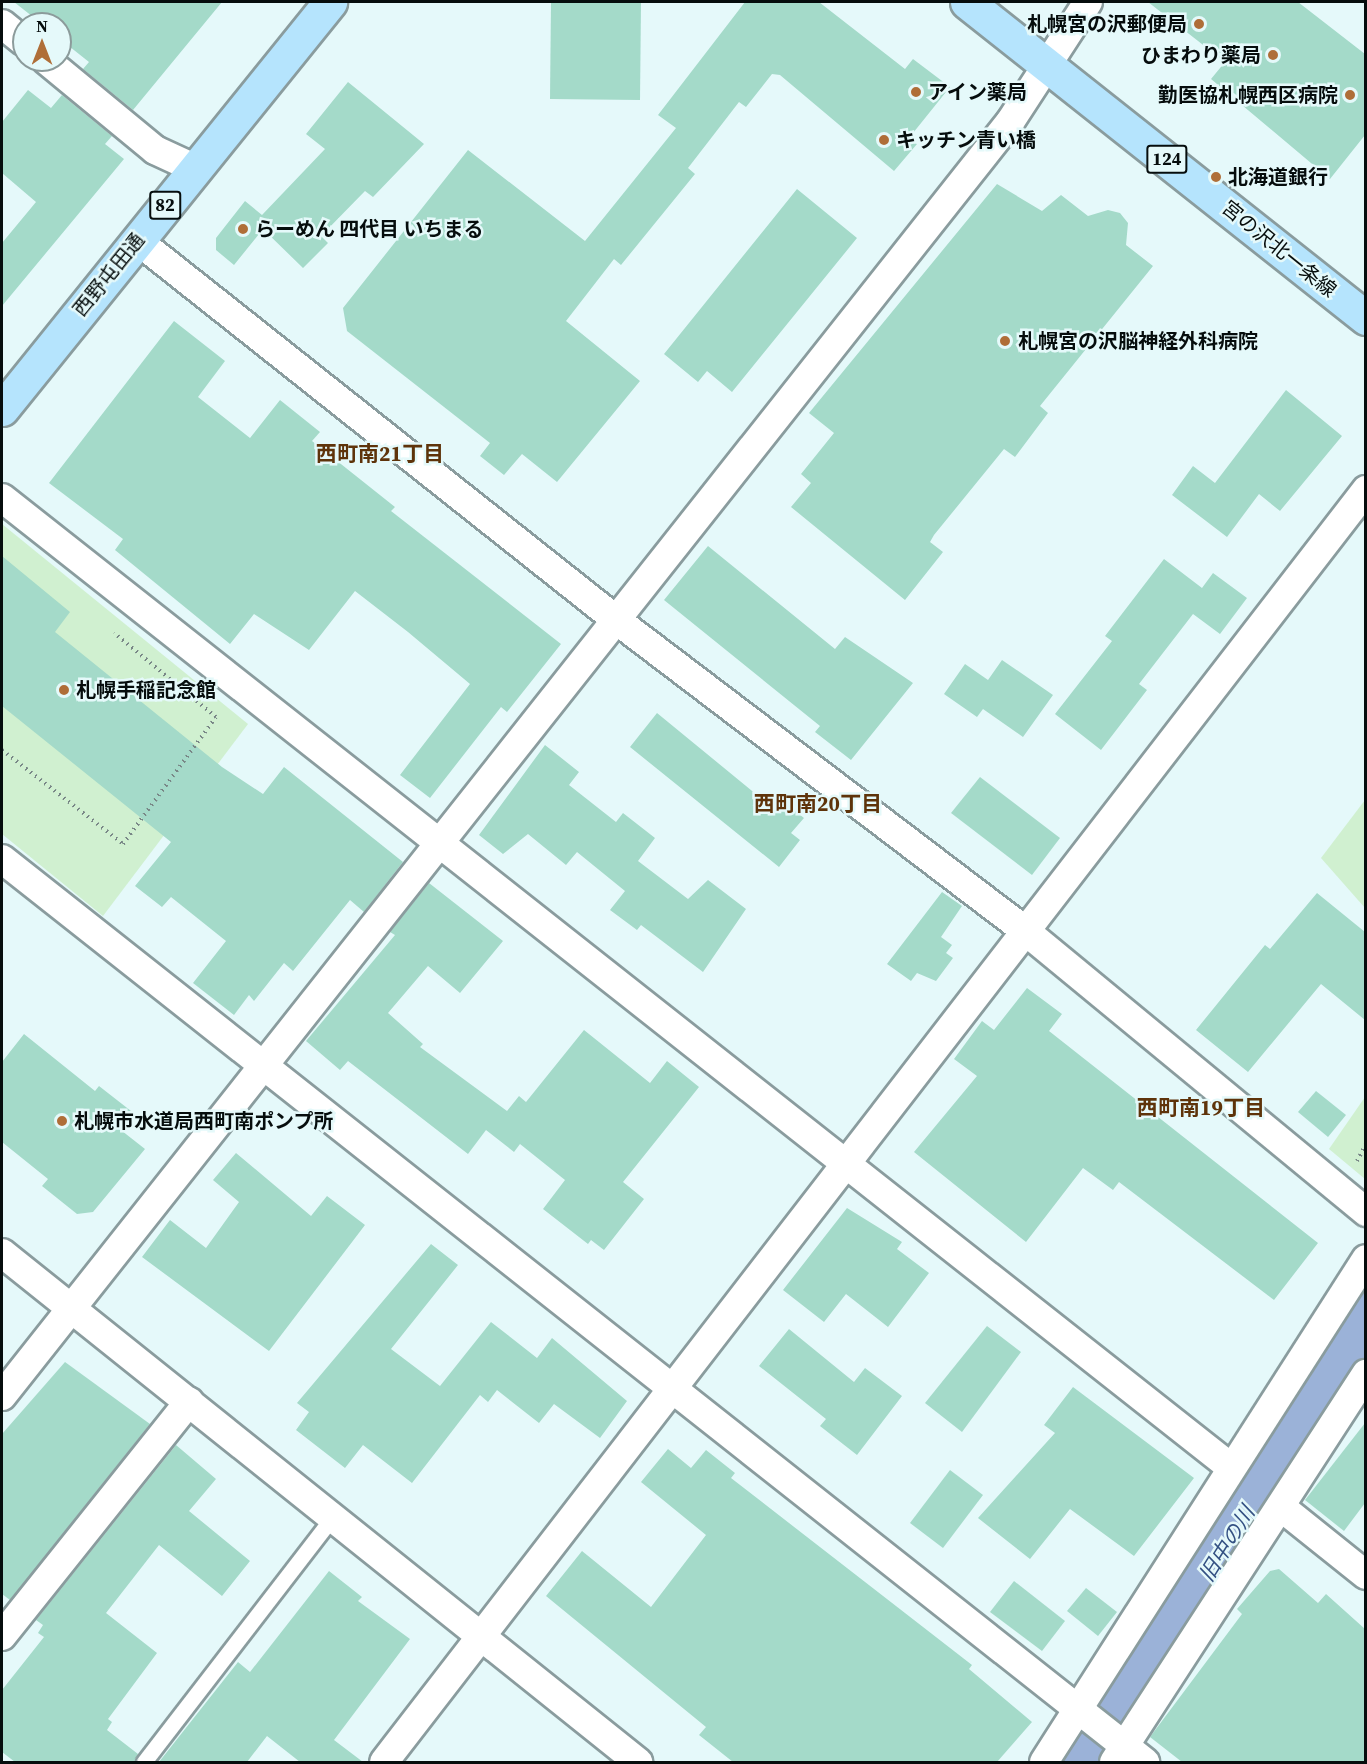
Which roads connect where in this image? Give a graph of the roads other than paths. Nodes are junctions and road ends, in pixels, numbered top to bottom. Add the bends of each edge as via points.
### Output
1 (330, 2) edge
2 (967, 2) edge
3 (1088, 2) edge
4 (1045, 62) junction
5 (61, 72) edge
6 (194, 168) junction
7 (137, 240) junction
8 (1365, 318) edge
9 (2, 409) edge
10 (1365, 490) edge
11 (2, 498) edge
12 (619, 622) junction
13 (440, 840) junction
14 (2, 859) edge
15 (1023, 929) junction
16 (260, 1063) junction
17 (848, 1164) junction
18 (1365, 1212) edge
19 (2, 1253) edge
20 (1365, 1259) edge
21 (70, 1308) junction
22 (1365, 1374) edge
23 (674, 1390) junction
24 (2, 1396) edge
25 (189, 1402) junction
26 (1229, 1466) junction
27 (1281, 1507) junction
28 (332, 1518) junction
29 (1365, 1575) edge
30 (2, 1636) edge
31 (482, 1637) junction
32 (1078, 1709) junction
33 (1127, 1757) edge
34 (144, 1762) edge
35 (384, 1762) edge
36 (638, 1762) edge
37 (1044, 1762) edge

1 - 6 main road, 西野屯田通 / 82
2 - 4 main road, 宮の沢北一条線 / 124
3 - 4 street
4 - 8 main road, 宮の沢北一条線 / 124
4 - 12 street via 1010,122
5 - 6 street via 155,150
6 - 7 main road, 西野屯田通 / 82
7 - 9 main road, 西野屯田通 / 82
7 - 12 street
10 - 15 street
11 - 13 street
12 - 13 street
12 - 15 street
13 - 16 street
13 - 17 street
14 - 16 street
15 - 17 street
15 - 18 street
16 - 21 street
16 - 23 street
17 - 23 street
17 - 26 street
19 - 21 street
20 - 26 street
21 - 24 street
21 - 25 street
22 - 27 street
23 - 31 street
23 - 32 street
25 - 28 street
25 - 30 street
26 - 32 street
27 - 29 street
27 - 33 street
28 - 31 street
28 - 34 lane
31 - 35 street
31 - 36 street
32 - 33 street
32 - 37 street

